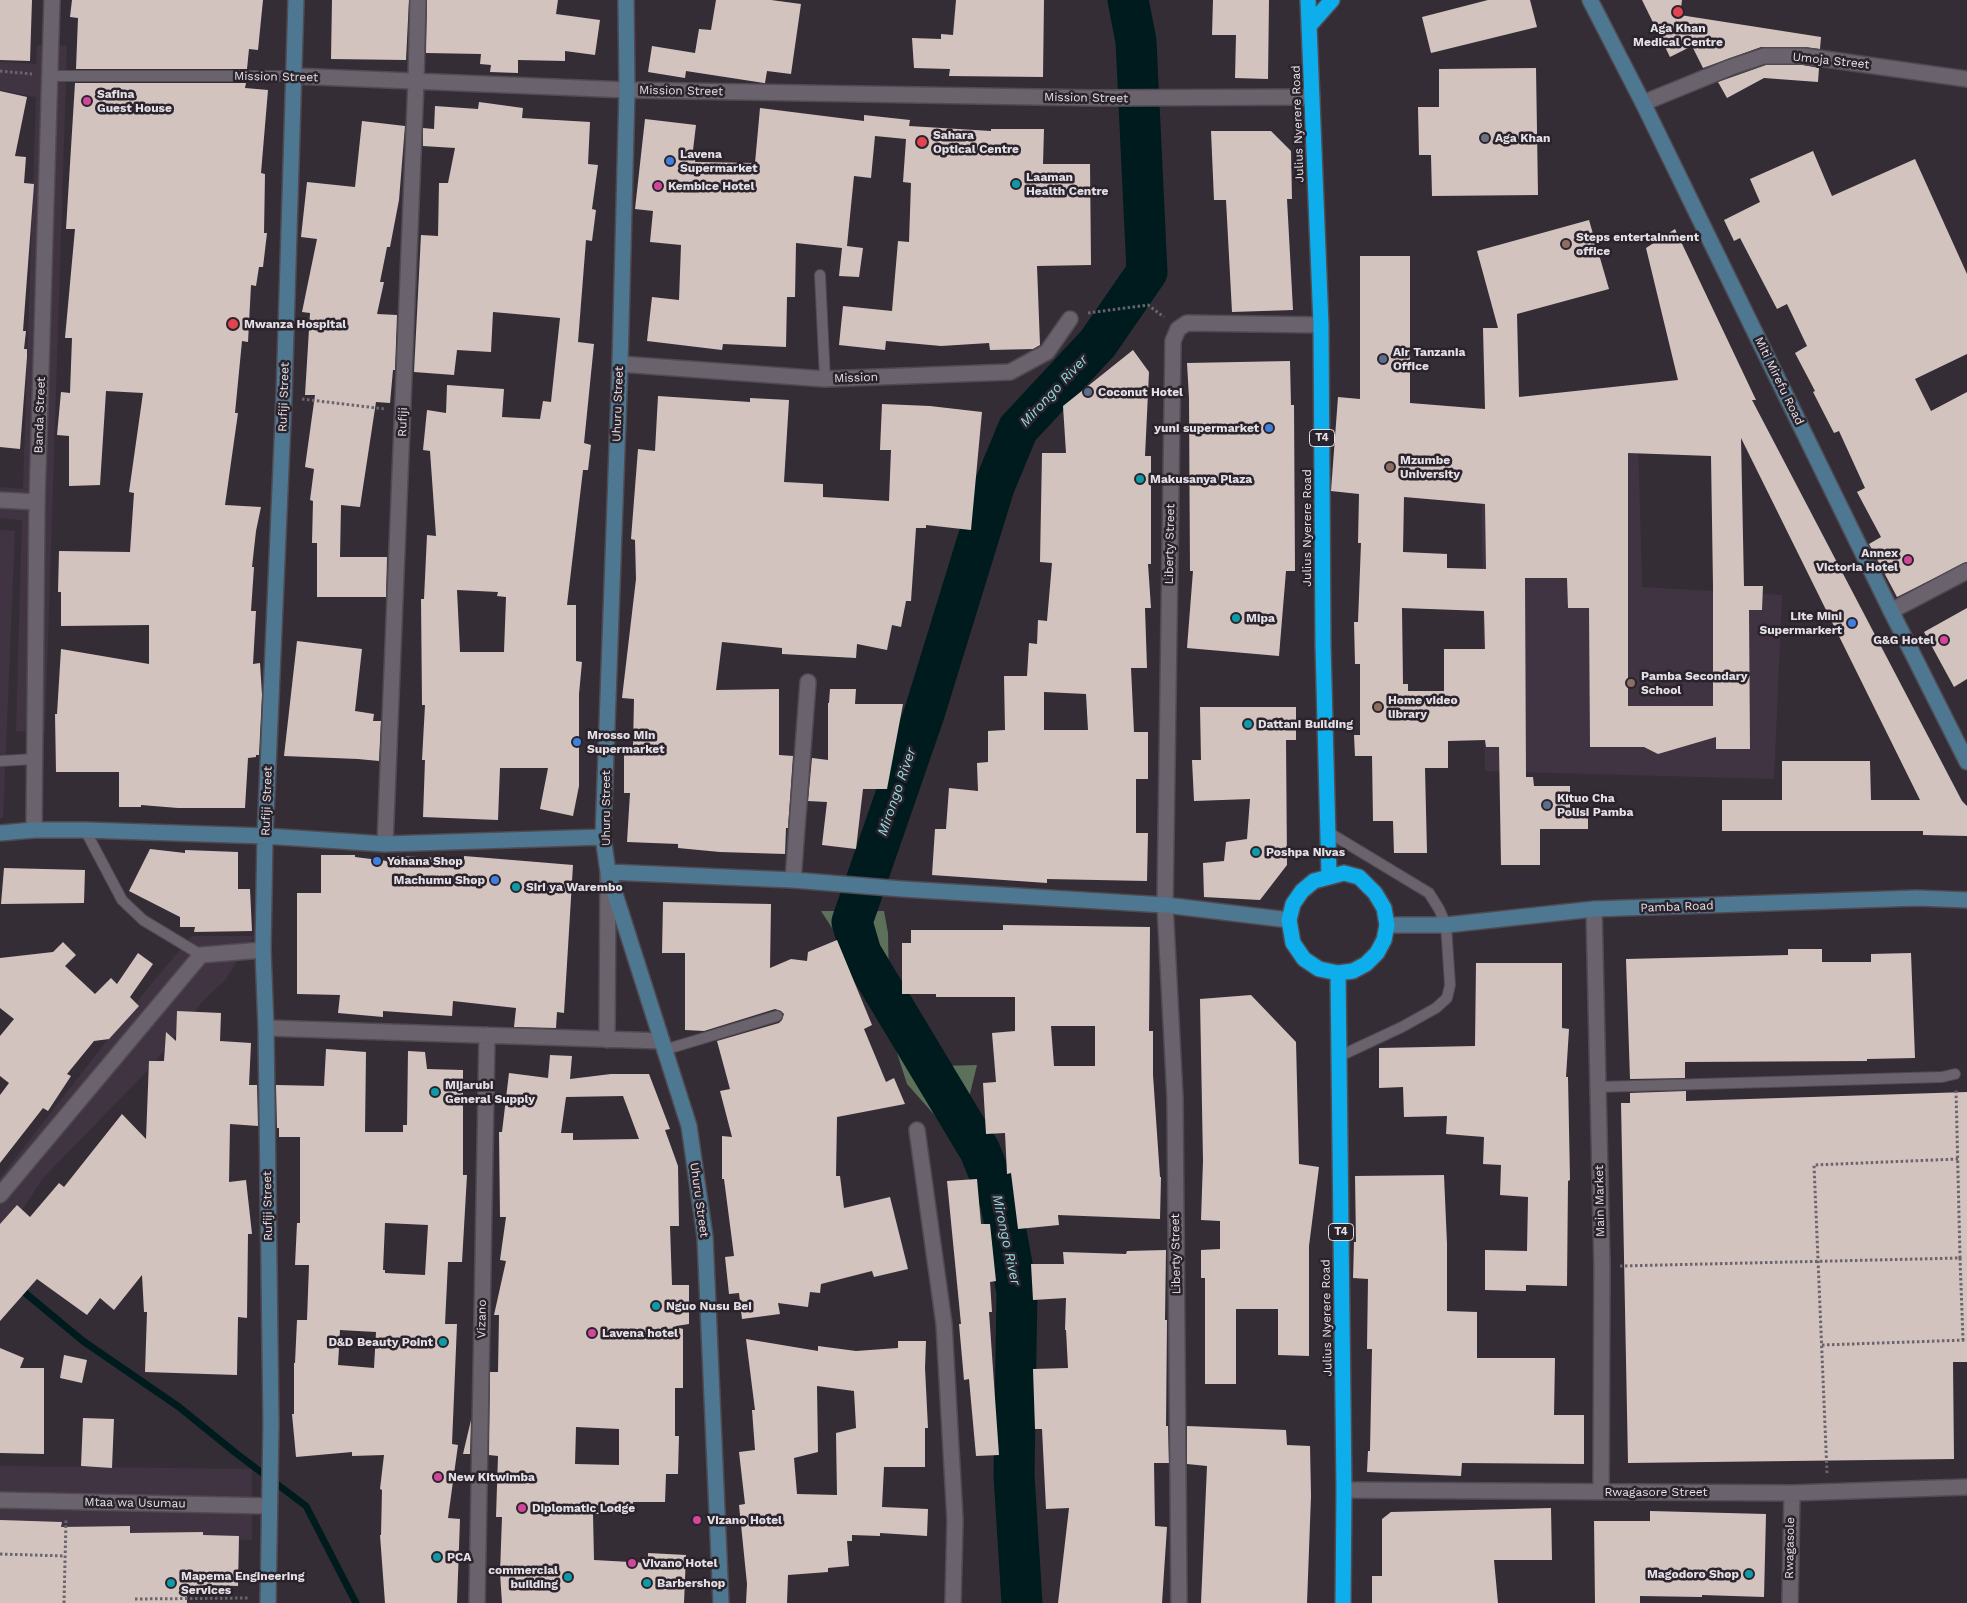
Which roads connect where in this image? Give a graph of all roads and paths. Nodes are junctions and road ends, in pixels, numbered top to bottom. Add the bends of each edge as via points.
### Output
1 (52, 0) edge
2 (296, 0) edge
3 (418, 0) edge
4 (626, 0) edge
5 (1308, 0) edge
6 (1332, 0) edge
7 (1590, 0) edge
8 (1309, 26) junction
9 (0, 70) edge
10 (50, 76) junction
11 (293, 76) junction
12 (1967, 79) edge
13 (416, 80) junction
14 (627, 90) junction
15 (1312, 98) junction
16 (1643, 103) junction
17 (820, 275) dead end
18 (1148, 305) dead end
19 (1096, 311) dead end
20 (1070, 319) dead end
21 (1321, 325) junction
22 (620, 364) junction
23 (825, 379) junction
24 (284, 397) junction
25 (403, 411) junction
26 (0, 500) edge
27 (37, 502) junction
28 (1967, 571) edge
29 (1891, 611) junction
30 (808, 682) dead end
31 (34, 759) junction
32 (0, 761) edge
33 (1967, 762) edge
34 (34, 830) junction
35 (85, 830) junction
36 (1328, 832) junction
37 (0, 833) edge
38 (265, 836) junction
39 (603, 837) junction
40 (385, 844) junction
41 (608, 872) junction
42 (1330, 876) junction
43 (793, 880) junction
44 (1967, 900) edge
45 (1165, 905) junction
46 (1594, 909) junction
47 (1289, 920) junction
48 (1387, 925) junction
49 (1446, 925) junction
50 (263, 950) junction
51 (201, 955) junction
52 (1338, 973) junction
53 (777, 1016) dead end
54 (266, 1028) junction
55 (487, 1035) junction
56 (607, 1040) junction
57 (663, 1046) junction
58 (1340, 1056) junction
59 (1956, 1074) joint
60 (1598, 1087) junction
61 (917, 1130) dead end
62 (1958, 1159) junction
63 (0, 1195) edge
64 (1960, 1258) junction
65 (1819, 1262) junction
66 (1602, 1266) junction
67 (1965, 1340) edge
68 (1822, 1345) junction
69 (1967, 1487) edge
70 (1344, 1490) junction
71 (1828, 1491) junction
72 (1600, 1492) junction
73 (1792, 1493) junction
74 (0, 1500) edge
75 (67, 1501) junction
76 (270, 1501) junction
77 (0, 1554) edge
78 (65, 1556) junction
79 (135, 1599) dead end
80 (268, 1600) edge
81 (64, 1603) edge
82 (477, 1603) edge
83 (721, 1603) edge
84 (953, 1603) edge
85 (1179, 1603) edge
86 (1344, 1603) edge
87 (1790, 1603) edge

1 - 10 street, Banda Street
2 - 11 street, Rufiji Street
3 - 13 street, Rufiji
4 - 14 street, Uhuru Street
5 - 8 highway, Julius Nyerere Road / T4
6 - 8 highway
7 - 16 street, Miti Mirefu Road
8 - 15 highway, Julius Nyerere Road / T4
9 - 10 path
10 - 11 lane, Mission Street
10 - 27 street, Banda Street
11 - 13 street, Mission Street
11 - 24 street, Rufiji Street
12 - 16 street, Umoja Street via 1804,56 1764,56
13 - 14 street, Mission Street
13 - 25 street, Rufiji
14 - 15 street, Mission Street via 1180,99
14 - 22 street, Uhuru Street
15 - 21 highway, Julius Nyerere Road / T4
16 - 29 street, Miti Mirefu Road
17 - 23 lane
18 - 19 path
20 - 23 street, Mission via 1047,352 1010,372
21 - 36 highway, Julius Nyerere Road / T4
21 - 45 street, Liberty Street via 1187,323 1178,329 1173,340
22 - 23 street, Mission
22 - 39 street, Uhuru Street
24 - 25 path
24 - 38 street, Rufiji Street
25 - 40 street, Rufiji
26 - 27 street
27 - 31 street, Banda Street
28 - 29 street
29 - 33 street, Miti Mirefu Road
30 - 43 street
31 - 32 lane
31 - 34 street, Banda Street
34 - 35 street
34 - 37 street
35 - 38 street
35 - 51 lane via 122,900 143,920
36 - 42 highway, Julius Nyerere Road / T4
36 - 49 lane via 1429,893
38 - 40 street
38 - 50 street, Rufiji Street
39 - 40 street
39 - 41 street, Uhuru Street
41 - 43 street
41 - 56 street
41 - 57 street, Uhuru Street
42 - 47 highway via 1314,881 1302,891 1293,904
42 - 48 highway via 1344,873 1359,877 1384,908
43 - 45 street
44 - 46 street, Pamba Road via 1916,898
45 - 47 street
45 - 85 street, Liberty Street via 1175,1098
46 - 49 street, Pamba Road
46 - 60 street, Main Market
47 - 52 highway via 1293,943 1304,958 1320,969
48 - 49 street, Pamba Road
48 - 52 highway via 1384,940 1366,964
49 - 58 lane via 1450,985 1447,998 1402,1027
50 - 51 street
50 - 54 street, Rufiji Street
51 - 63 street
52 - 58 highway, Julius Nyerere Road / T4
53 - 57 lane
54 - 55 street
54 - 76 street, Rufiji Street
55 - 56 street
55 - 82 street, Vizano
56 - 57 street
57 - 83 street, Uhuru Street via 689,1126 704,1237
58 - 70 highway, Julius Nyerere Road / T4
59 - 60 lane
59 - 62 path
60 - 66 street, Main Market
61 - 84 street via 944,1324 954,1520
62 - 64 path
62 - 65 path via 1814,1166
64 - 65 path
64 - 67 path
65 - 66 path
65 - 68 path
66 - 72 street, Main Market
67 - 68 path
68 - 71 path
69 - 71 street, Rwagasore Street
70 - 72 street, Rwagasore Street
70 - 86 highway, Julius Nyerere Road / T4
71 - 73 street, Rwagasore Street
72 - 73 street, Rwagasore Street
73 - 87 street, Rwagasole
74 - 75 street, Mtaa wa Usumau
75 - 76 street, Mtaa wa Usumau
75 - 78 path
76 - 80 street, Rufiji Street
77 - 78 path
78 - 81 path
79 - 80 path

